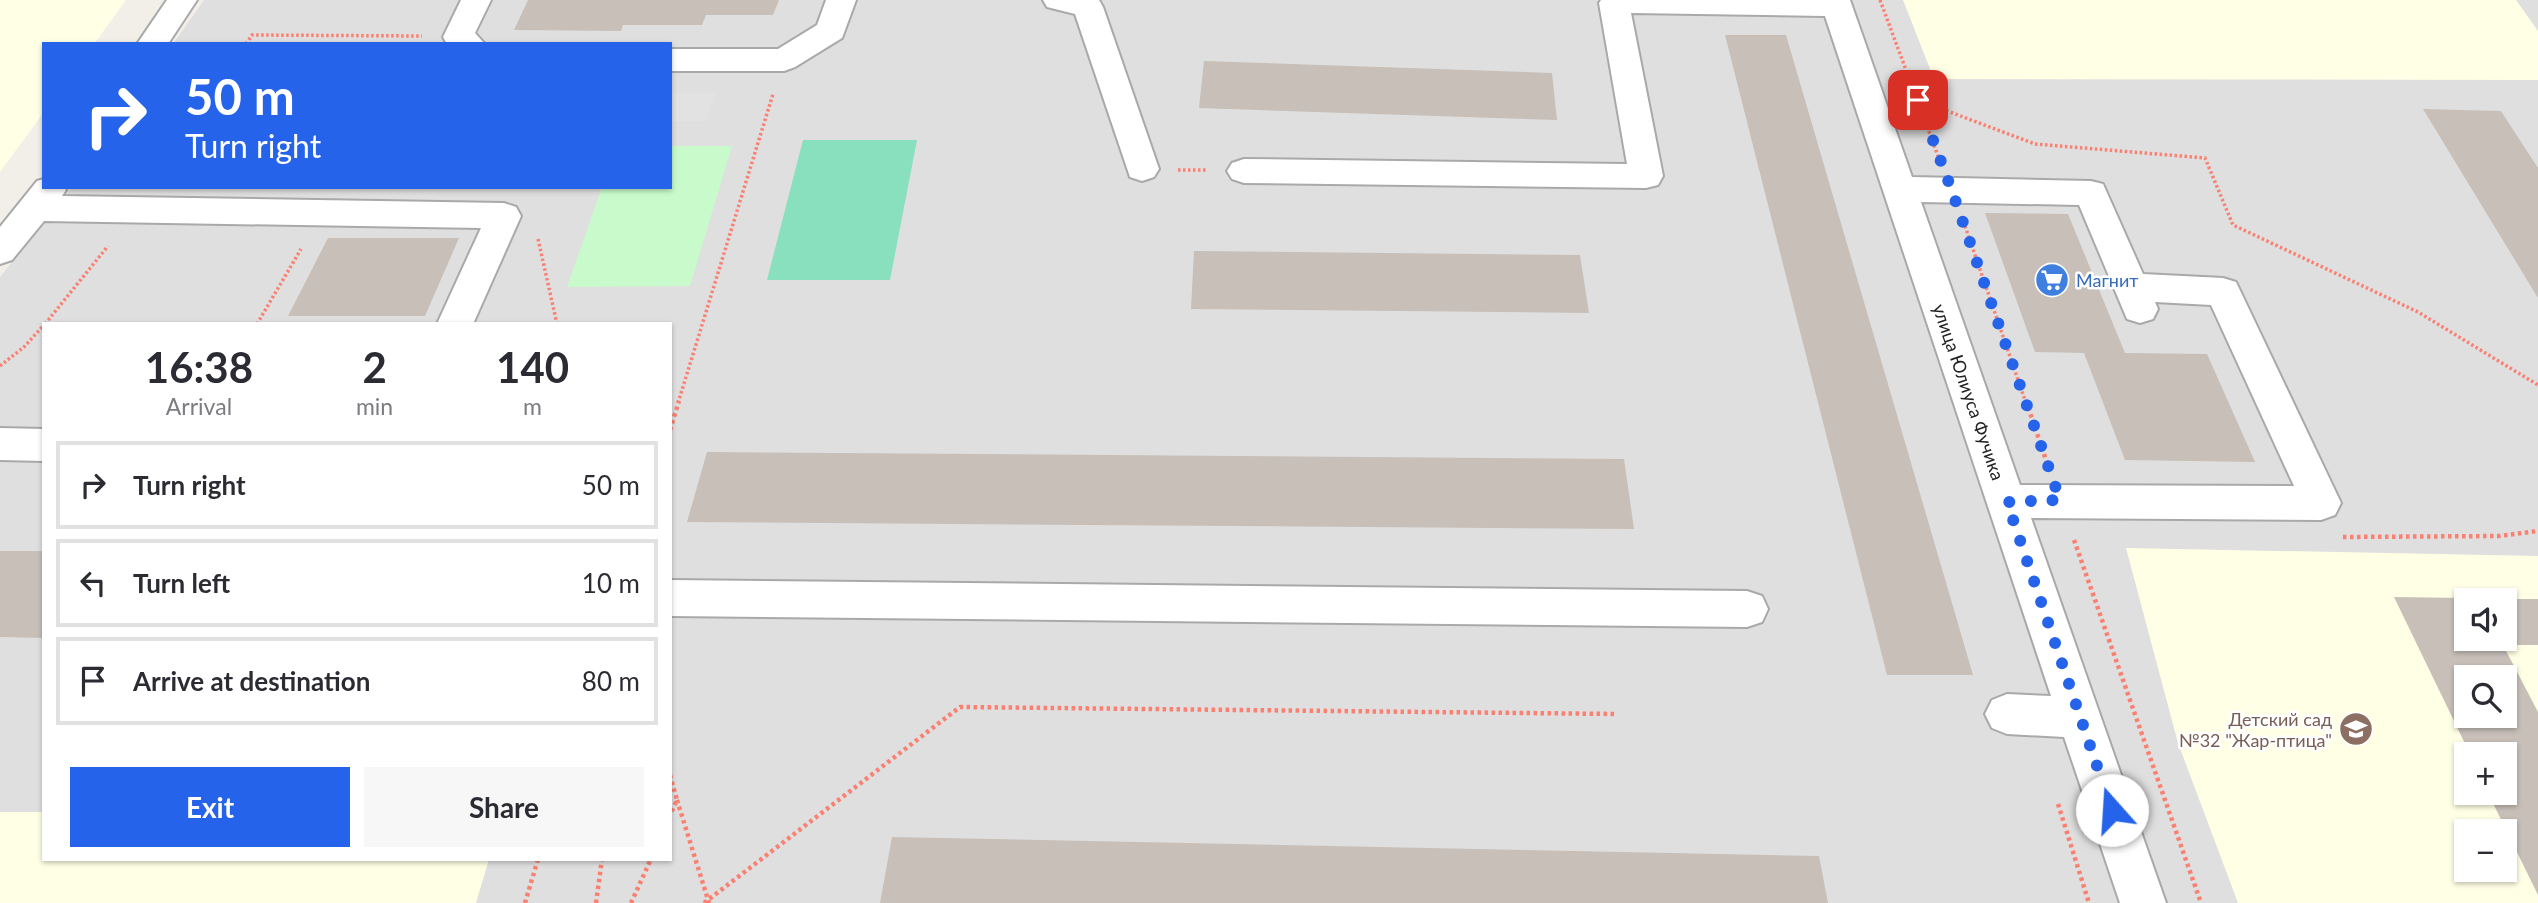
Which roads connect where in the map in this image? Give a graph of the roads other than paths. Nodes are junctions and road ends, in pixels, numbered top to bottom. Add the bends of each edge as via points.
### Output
1 (182, 0) edge
2 (476, 0) edge
3 (841, 0) edge
4 (1058, 0) edge
5 (1836, 3) edge
6 (464, 40) edge
7 (153, 42) edge
8 (672, 60) edge
9 (1142, 169) road end
10 (1244, 171) road end
11 (1900, 190) junction
12 (42, 198) edge
13 (0, 251) edge
14 (455, 322) edge
15 (0, 444) edge
16 (42, 445) edge
17 (2007, 502) junction
18 (672, 598) edge
19 (1747, 608) dead end
20 (2007, 714) dead end
21 (2080, 717) junction
22 (2143, 903) edge

1 - 7 street
2 - 6 street
3 - 8 street via 831,31 784,60
4 - 9 street via 1088,7
5 - 10 street via 1614,4 1646,176
5 - 11 street, улица Юлиуса Фучика
11 - 17 street, улица Юлиуса Фучика
11 - 17 street via 2091,193 2136,300 2223,292 2321,503
12 - 13 street
12 - 14 street via 136,208 505,216
15 - 16 street
17 - 21 street, улица Юлиуса Фучика
18 - 19 street
20 - 21 street
21 - 22 street, улица Юлиуса Фучика

